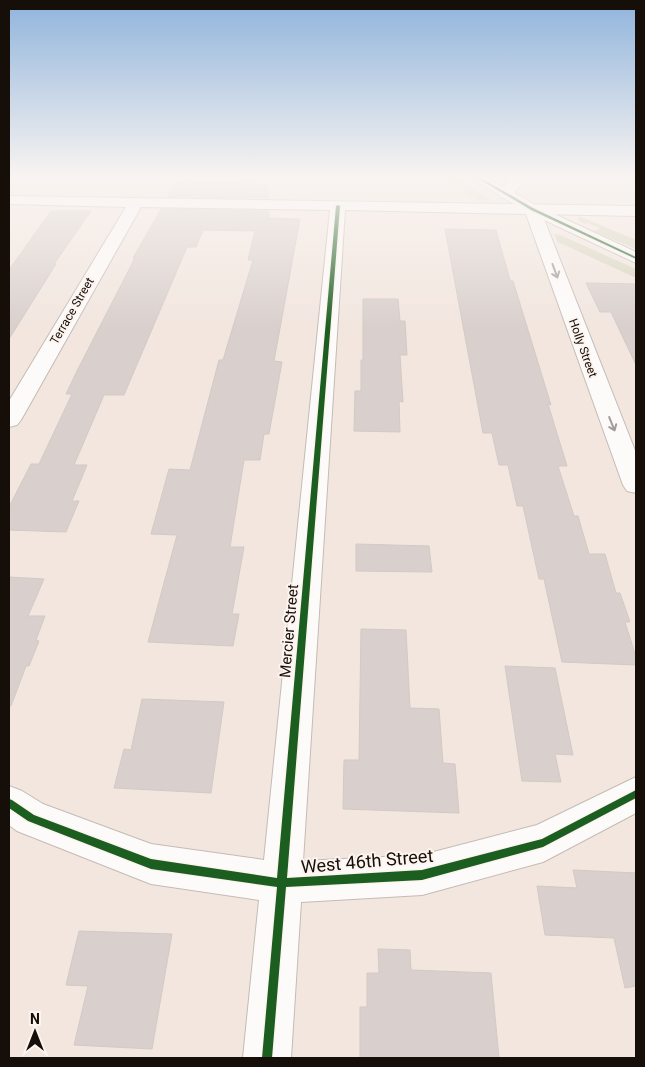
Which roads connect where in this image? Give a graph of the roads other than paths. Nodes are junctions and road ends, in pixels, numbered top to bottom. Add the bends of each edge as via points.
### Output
1 (121, 228) edge
2 (336, 228) edge
3 (539, 228) edge
4 (572, 228) edge
5 (636, 258) edge
6 (9, 420) edge
7 (636, 485) edge
8 (636, 794) edge
9 (9, 804) edge
10 (280, 883) junction
11 (267, 1058) edge

1 - 6 street, Terrace Street
2 - 10 street, Mercier Street
3 -> 7 street, Holly Street
4 - 5 street
8 - 10 street, West 46th Street via 542,843 422,875
9 - 10 street, West 46th Street via 31,818 151,864
10 - 11 street, Mercier Street

